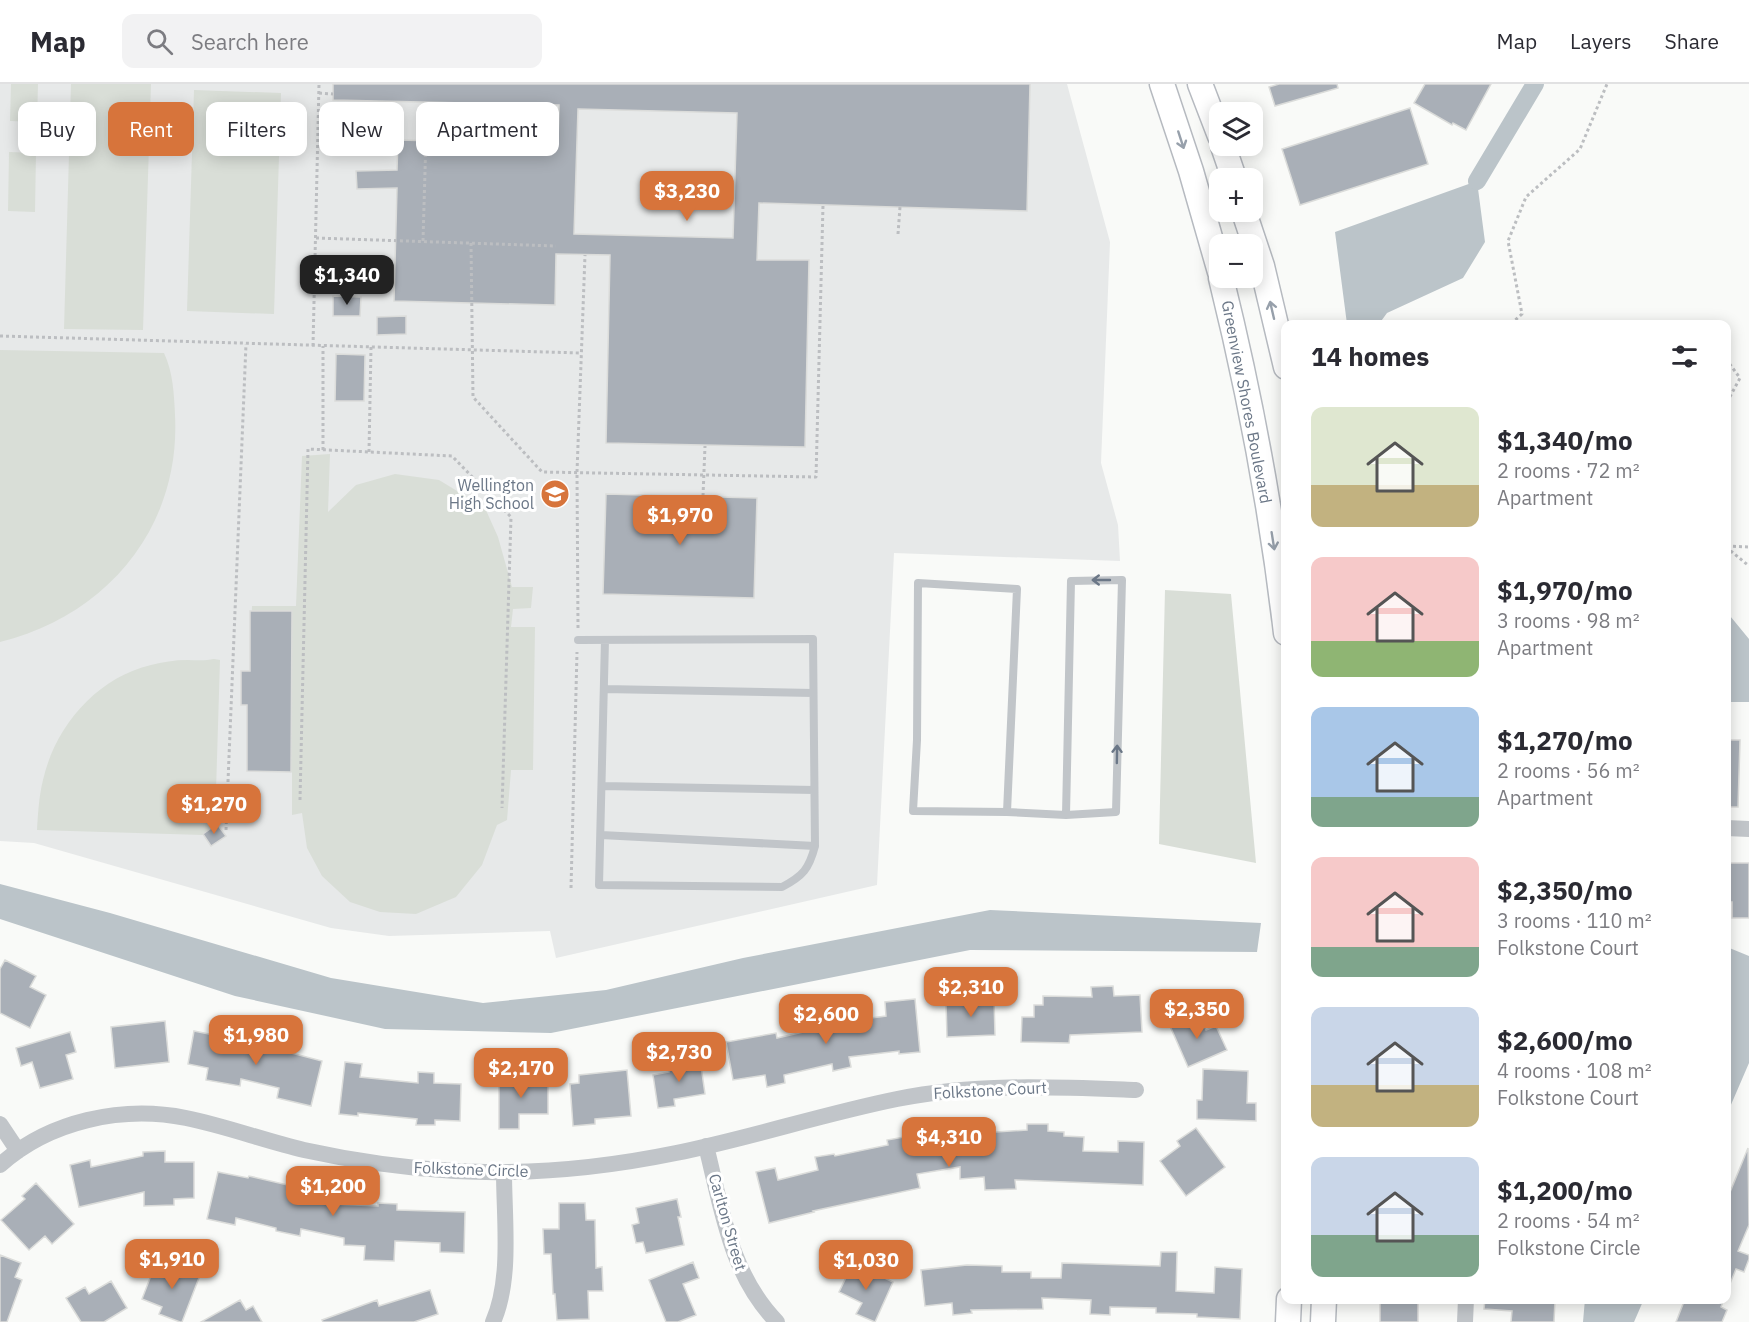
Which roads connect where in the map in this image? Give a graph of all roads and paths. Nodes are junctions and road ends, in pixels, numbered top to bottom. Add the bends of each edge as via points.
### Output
1 (320, 84) edge
2 (1162, 84) edge
3 (1200, 84) edge
4 (1607, 84) edge
5 (319, 93) junction
6 (333, 94) dead end
7 (1209, 107) edge
8 (425, 156) edge
9 (823, 205) dead end
10 (900, 207) dead end
11 (1248, 222) edge
12 (898, 234) dead end
13 (1209, 234) edge
14 (316, 238) junction
15 (423, 241) junction
16 (471, 243) junction
17 (556, 246) dead end
18 (585, 255) dead end
19 (1223, 288) edge
20 (1515, 320) edge
21 (0, 336) edge
22 (246, 344) junction
23 (313, 346) junction
24 (324, 346) junction
25 (1281, 346) edge
26 (371, 347) junction
27 (471, 349) junction
28 (581, 353) junction
29 (1731, 366) edge
30 (1731, 395) edge
31 (705, 446) dead end
32 (322, 450) junction
33 (369, 452) junction
34 (577, 472) junction
35 (705, 475) junction
36 (703, 496) dead end
37 (1731, 546) edge
38 (1749, 547) edge
39 (1731, 550) edge
40 (1749, 566) edge
41 (1281, 598) edge
42 (578, 640) junction
43 (605, 640) junction
44 (604, 689) junction
45 (813, 693) junction
46 (602, 786) junction
47 (814, 790) junction
48 (300, 801) dead end
49 (502, 808) dead end
50 (1007, 812) junction
51 (1066, 814) junction
52 (1731, 828) edge
53 (1749, 829) edge
54 (226, 831) dead end
55 (601, 835) junction
56 (815, 846) junction
57 (571, 888) dead end
58 (1136, 1090) dead end
59 (0, 1124) edge
60 (706, 1146) junction
61 (18, 1151) junction
62 (0, 1165) edge
63 (504, 1172) junction
64 (1289, 1304) edge
65 (1324, 1304) edge
66 (1466, 1304) edge
67 (493, 1322) edge
68 (777, 1322) edge
69 (1288, 1322) edge
70 (1323, 1322) edge
71 (1465, 1322) edge

1 - 5 path
2 -> 13 street
3 - 7 street
4 - 20 path via 1580,149 1526,197 1508,241 1522,314
5 - 6 path
5 - 14 path
8 - 15 path
9 - 35 path via 816,477
10 - 12 path
25 -> 11 street
14 - 15 path
14 - 23 path
15 - 16 path
16 - 17 path
16 - 27 path
18 - 28 path
19 -> 41 street, Greenview Shores Boulevard via 1263,474
21 - 22 path
22 - 23 path
22 - 54 path
23 - 24 path
24 - 26 path
24 - 32 path
26 - 27 path
26 - 33 path
27 - 28 path
27 - 34 path via 473,397 542,472
28 - 34 path
29 - 30 path via 1740,378
31 - 35 path
32 - 33 path
32 - 48 path via 308,449
33 - 49 path via 452,456 511,517
34 - 35 path
34 - 42 path
35 - 36 path
37 - 38 path
39 - 40 path
42 - 43 lane
42 - 57 path
43 - 44 lane
43 - 45 lane via 813,639
44 - 45 lane
44 - 46 lane
45 - 47 lane
46 - 47 lane
46 - 55 lane
47 - 56 lane
50 - 50 lane via 914,811 918,583 1017,589
50 - 51 lane
51 -> 51 lane via 1116,812 1122,580 1071,581
52 - 53 street
55 - 56 lane
55 - 56 lane via 599,885 782,887 797,879 810,864
58 - 60 street, Folkstone Court via 1035,1086 945,1091 896,1099
59 - 61 street
60 - 63 street, Folkstone Circle via 619,1164
60 - 68 street, Carlton Street via 738,1267
61 - 62 street, Folkstone Circle
61 - 63 street, Folkstone Circle via 70,1125 127,1114 156,1114 358,1161
63 - 67 street via 504,1284
64 - 69 street
65 - 70 street
66 - 71 street

